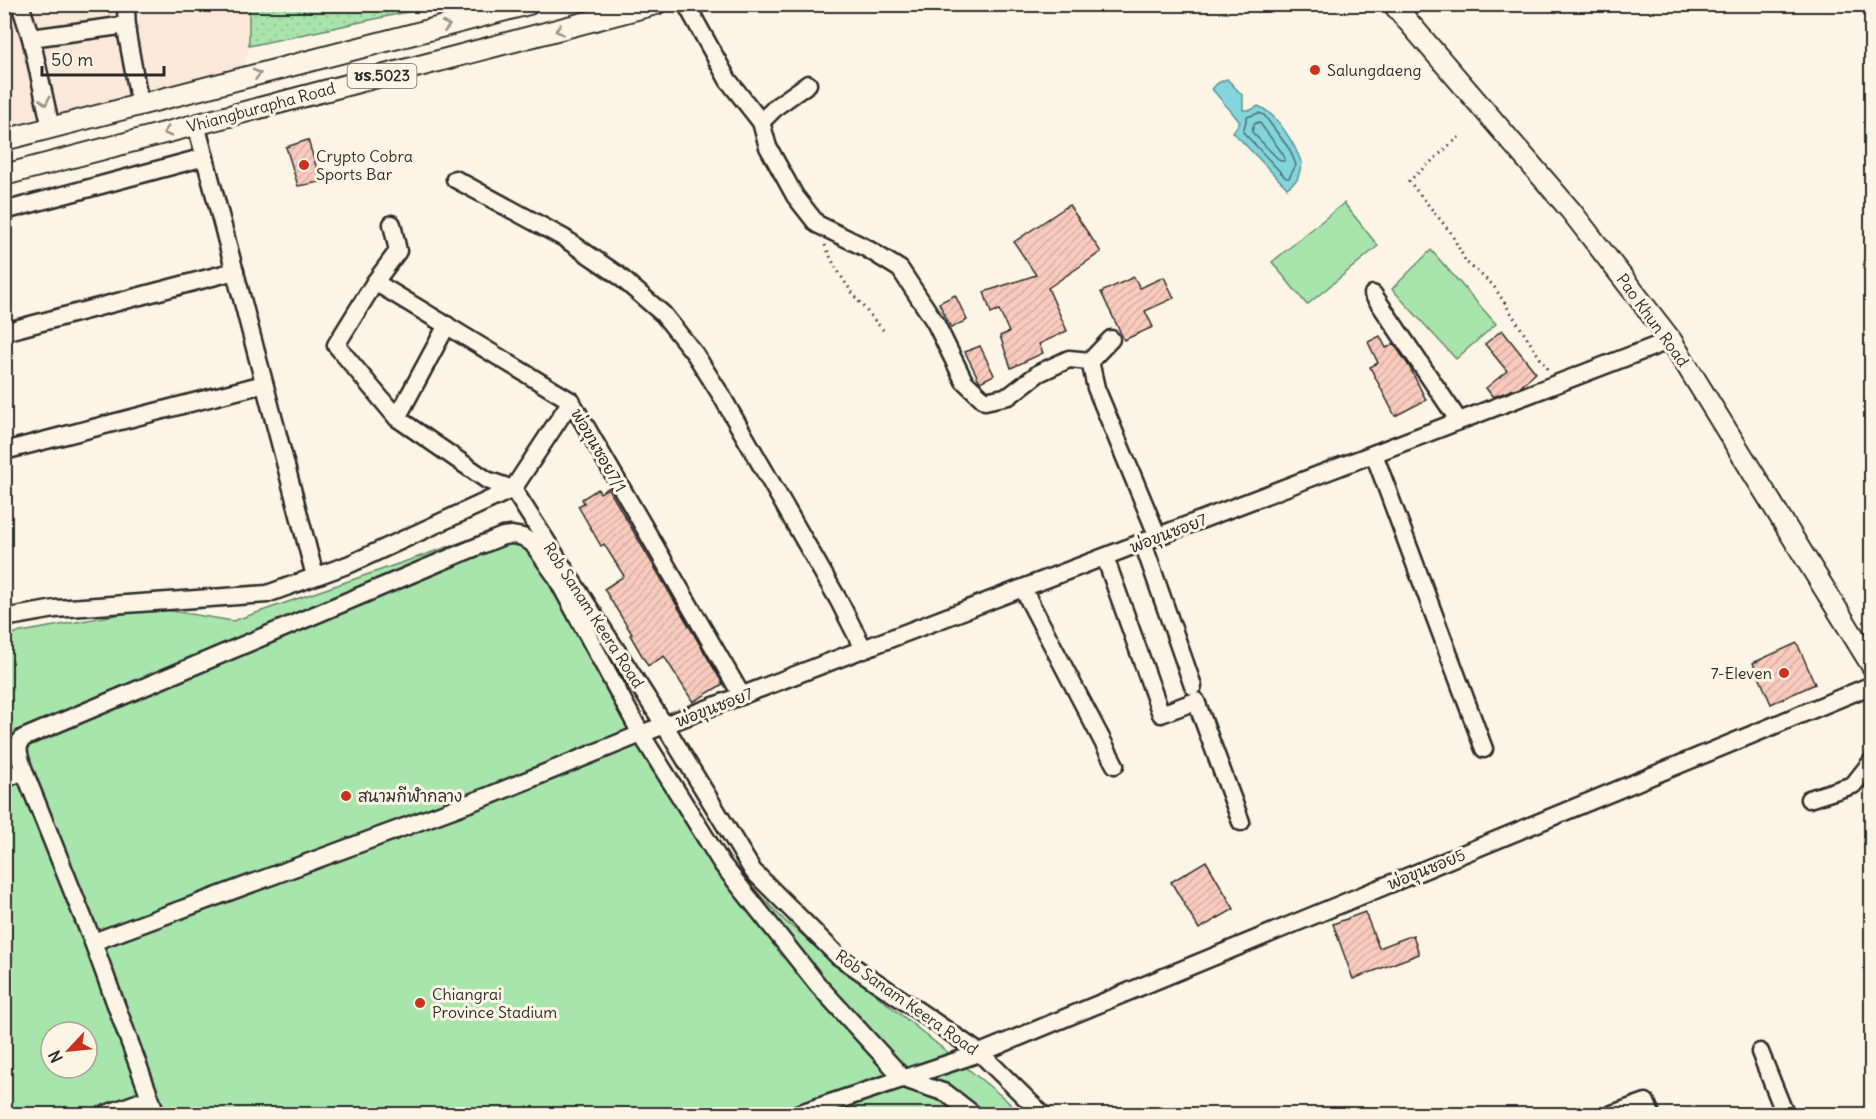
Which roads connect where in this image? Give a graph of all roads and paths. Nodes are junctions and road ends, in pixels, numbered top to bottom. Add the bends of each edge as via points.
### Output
1 (20, 4) edge
2 (126, 4) edge
3 (529, 4) edge
4 (657, 4) edge
5 (686, 4) edge
6 (1393, 4) edge
7 (127, 25) junction
8 (31, 38) junction
9 (808, 84) dead end
10 (140, 105) junction
11 (99, 115) junction
12 (761, 122) junction
13 (196, 124) junction
14 (51, 128) junction
15 (6, 137) edge
16 (1459, 137) dead end
17 (107, 147) junction
18 (205, 157) junction
19 (4, 175) edge
20 (455, 179) dead end
21 (4, 211) edge
22 (392, 224) dead end
23 (817, 224) junction
24 (235, 271) junction
25 (375, 282) junction
26 (1372, 294) dead end
27 (447, 325) junction
28 (884, 331) dead end
29 (4, 332) edge
30 (1111, 339) dead end
31 (1671, 340) junction
32 (1090, 361) junction
33 (264, 384) junction
34 (1556, 384) junction
35 (571, 401) junction
36 (397, 418) junction
37 (1458, 421) junction
38 (4, 451) edge
39 (1374, 454) junction
40 (513, 489) junction
41 (1150, 540) junction
42 (1105, 557) junction
43 (315, 576) junction
44 (1023, 589) junction
45 (4, 618) edge
46 (864, 650) junction
47 (1872, 666) edge
48 (1872, 685) edge
49 (1193, 686) dead end
50 (741, 696) junction
51 (665, 726) junction
52 (641, 734) junction
53 (1484, 749) dead end
54 (1872, 761) edge
55 (1115, 765) dead end
56 (24, 771) junction
57 (4, 779) edge
58 (1809, 800) dead end
59 (1240, 822) dead end
60 (93, 942) junction
61 (1760, 1052) dead end
62 (980, 1053) junction
63 (904, 1079) junction
64 (150, 1098) junction
65 (106, 1114) edge
66 (156, 1114) edge
67 (797, 1114) edge
68 (973, 1114) edge
69 (1042, 1114) edge
70 (1612, 1114) edge
71 (1651, 1114) edge
72 (1785, 1114) edge

1 - 8 street
2 - 7 street
10 -> 3 main road, Vhiangburapha Road / ชร.5023
4 -> 13 main road, Vhiangburapha Road / ชร.5023
5 - 12 street via 728,80
6 - 31 main road, Pao Khun Road via 1571,211
7 - 8 street
7 - 10 street
8 -> 14 street
9 - 12 street
10 - 11 main road, Vhiangburapha Road / ชร.5023
11 - 14 main road, Vhiangburapha Road / ชร.5023
11 - 17 main road
12 - 23 street via 768,147 789,186
13 -> 17 main road, Vhiangburapha Road / ชร.5023
13 - 18 street
14 - 15 main road, Vhiangburapha Road / ชร.5023
16 - 34 path via 1409,181 1451,233 1466,262 1493,285
17 - 19 main road, Vhiangburapha Road / ชร.5023
18 - 21 street
18 - 24 street
20 - 46 street via 564,238 618,275 663,314 721,395
22 - 25 street via 399,251
23 - 28 path via 844,282
23 - 32 street via 900,269 935,322 964,381 985,401 1009,396 1039,373 1069,359
24 - 29 street
24 - 33 street
25 - 27 street, พ่อขุนซอย7/1
25 - 36 street via 336,345
26 - 37 street
27 - 35 street, พ่อขุนซอย7/1
27 - 36 street
30 - 32 street
31 - 34 street, พ่อขุนซอย7
31 - 47 main road, Pao Khun Road
32 - 41 street
33 - 38 street
33 - 43 street
34 - 37 street, พ่อขุนซอย7
35 - 40 street
35 - 50 street, พ่อขุนซอย7/1
36 - 40 street via 487,480
37 - 39 street, พ่อขุนซอย7
39 - 41 street, พ่อขุนซอย7
39 - 53 street
40 - 43 street via 350,564
40 - 51 street, Rob Sanam Keera Road
41 - 42 street, พ่อขุนซอย7
41 - 49 street
42 - 44 street, พ่อขุนซอย7
42 - 59 street via 1161,714 1196,701
43 - 45 street via 267,594 55,609
44 - 46 street, พ่อขุนซอย7
44 - 55 street
46 - 50 street, พ่อขุนซอย7
48 - 62 street, พ่อขุนซอย5
50 - 51 street, พ่อขุนซอย7
51 - 52 street, พ่อขุนซอย7
51 - 62 street, Rob Sanam Keera Road via 753,871 838,956
52 - 56 street via 555,575 533,544 512,535 462,552 23,738 18,748
52 - 60 street, พ่อขุนซอย7 via 491,795
52 - 63 street via 730,873 818,985
54 - 58 street via 1853,784
56 - 57 street
56 - 60 street
60 - 64 street
61 - 72 street
62 - 63 street, พ่อขุนซอย5
62 - 69 street, Rob Sanam Keera Road
63 - 67 street, พ่อขุนซอย5
63 - 68 street via 946,1093
64 - 65 street
64 - 66 street
70 - 71 street via 1646,1102

